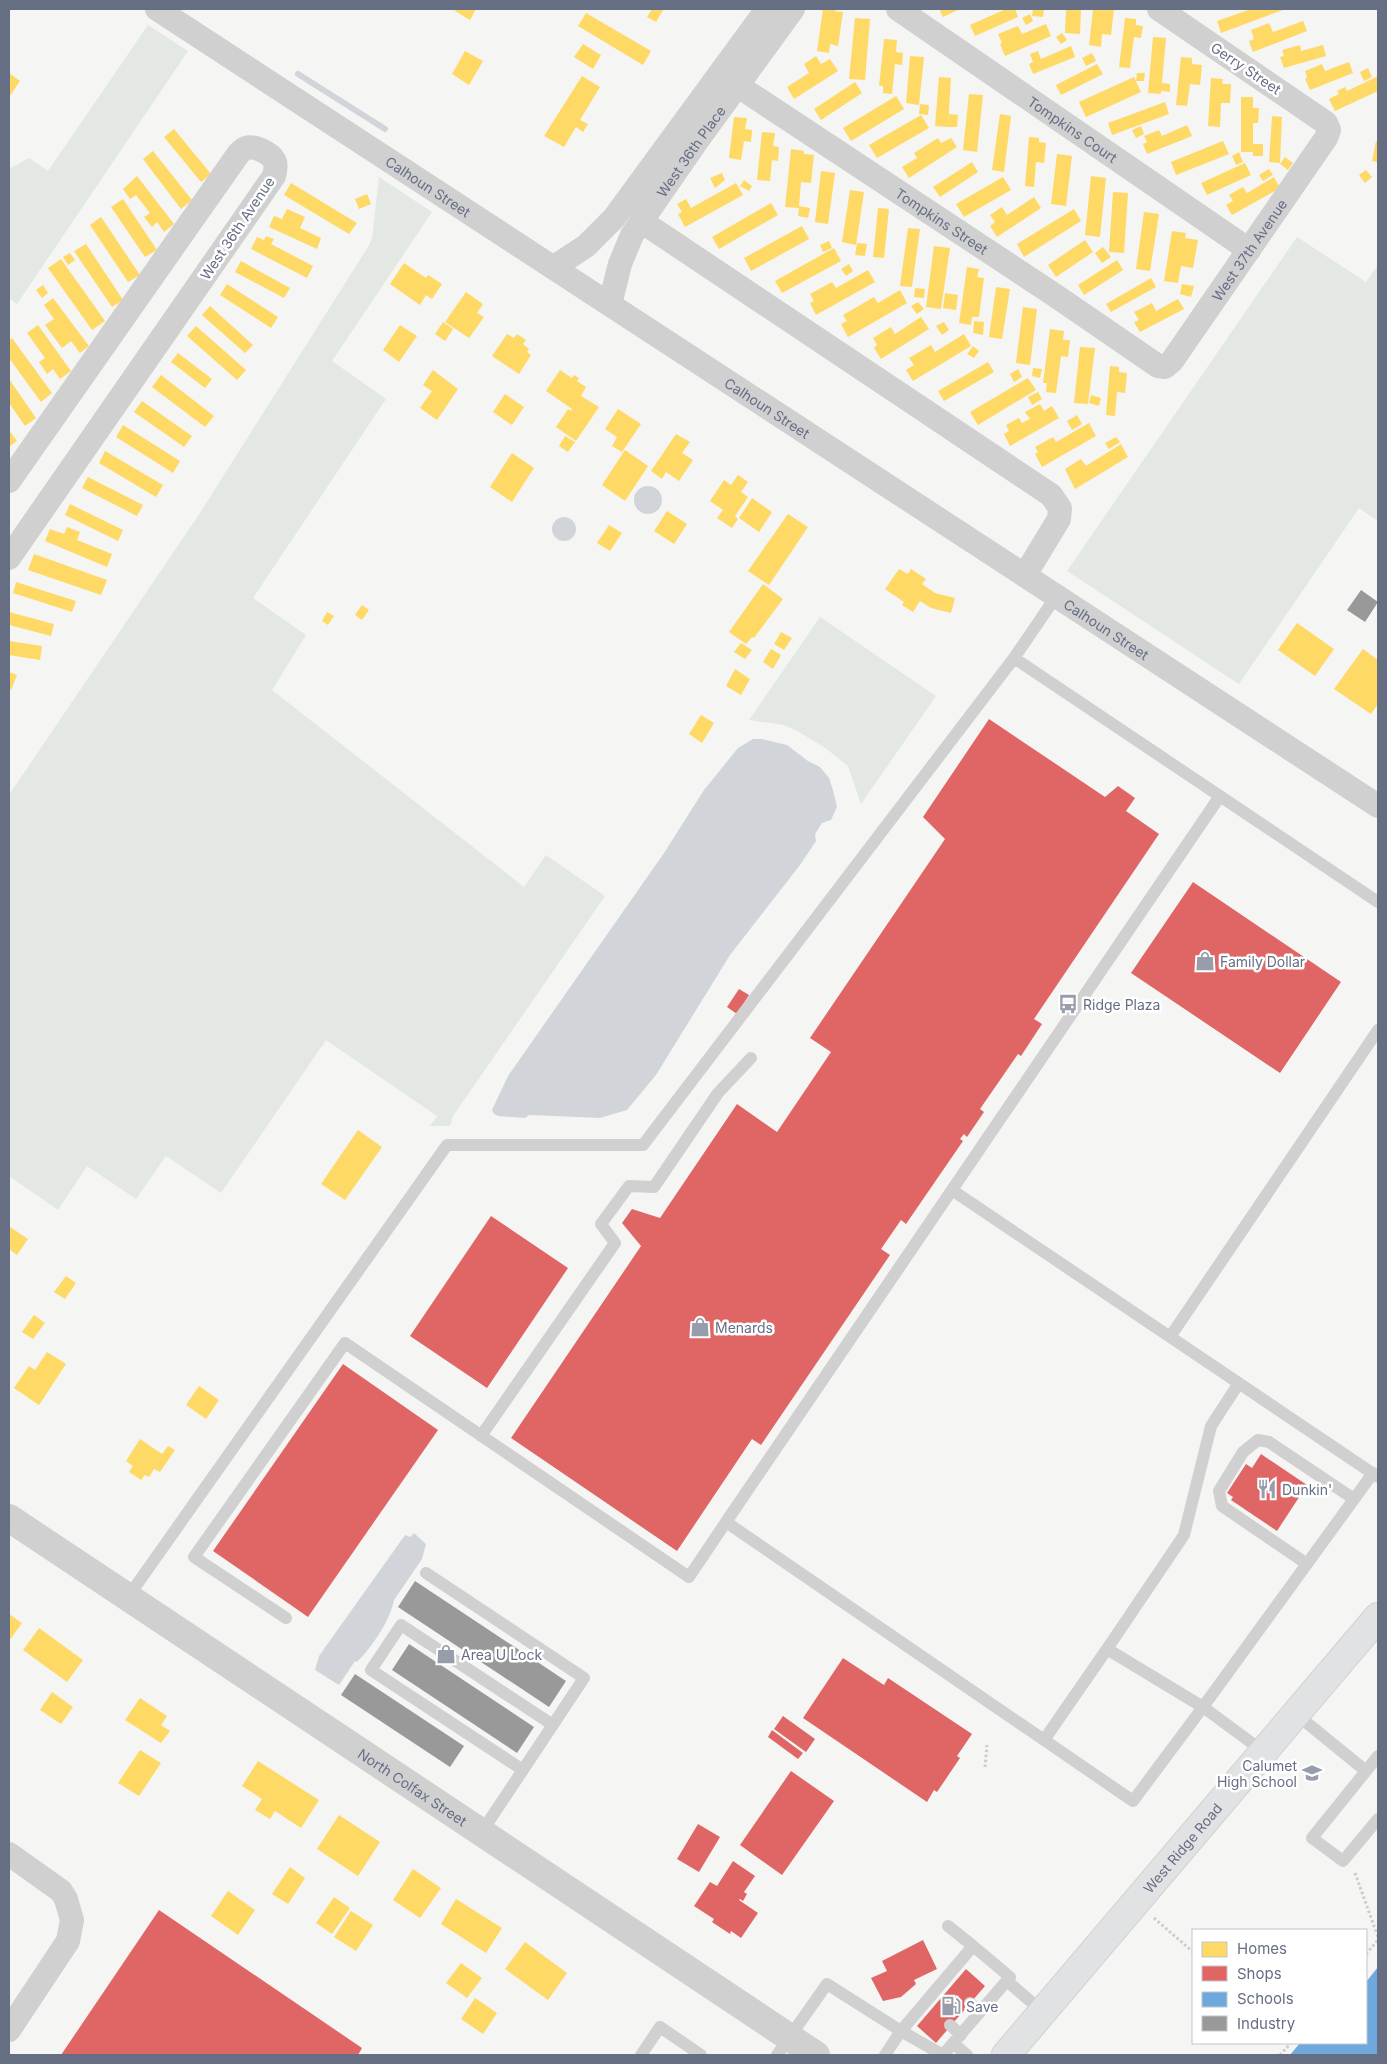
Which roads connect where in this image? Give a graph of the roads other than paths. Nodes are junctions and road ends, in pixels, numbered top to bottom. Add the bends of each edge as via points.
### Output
1 (157, 9) edge
2 (766, 9) edge
3 (793, 9) edge
4 (898, 9) edge
5 (1159, 9) edge
6 (728, 80) junction
7 (1329, 130) joint
8 (641, 221) junction
9 (1249, 250) junction
10 (554, 267) junction
11 (610, 304) junction
12 (1165, 367) joint
13 (9, 481) edge
14 (9, 558) edge
15 (1026, 575) junction
16 (1057, 596) junction
17 (1014, 658) junction
18 (1220, 796) junction
19 (1378, 806) edge
20 (1378, 902) edge
21 (1378, 1030) edge
22 (751, 1058) dead end
23 (952, 1190) junction
24 (1170, 1337) junction
25 (1239, 1383) junction
26 (481, 1436) junction
27 (1375, 1475) edge
28 (1354, 1499) junction
29 (9, 1518) edge
30 (726, 1522) junction
31 (1307, 1564) junction
32 (426, 1573) dead end
33 (128, 1597) junction
34 (1378, 1617) edge
35 (286, 1618) dead end
36 (1107, 1649) junction
37 (1203, 1707) junction
38 (1296, 1714) junction
39 (553, 1725) junction
40 (1044, 1740) junction
41 (1264, 1752) junction
42 (1378, 1756) edge
43 (523, 1770) junction
44 (1366, 1771) junction
45 (1378, 1819) edge
46 (482, 1833) junction
47 (9, 1854) edge
48 (948, 1926) dead end
49 (973, 1946) junction
50 (1007, 1981) junction
51 (970, 2003) dead end
52 (980, 2012) junction
53 (1043, 2012) junction
54 (950, 2025) dead end
55 (9, 2030) edge
56 (901, 2032) junction
57 (957, 2039) junction
58 (783, 2046) edge
59 (641, 2055) edge
60 (701, 2055) edge
61 (816, 2055) edge
62 (885, 2055) edge
63 (967, 2055) edge
64 (1006, 2055) edge

1 - 10 street, Calhoun Street
2 - 6 street, West 36th Place
3 - 6 street, West 36th Place
4 - 9 street, Tompkins Court
5 - 7 street, Gerry Street via 1326,123
6 - 8 street, West 36th Place
6 - 10 street, West 36th Place via 609,224 579,252
6 - 12 street, Tompkins Street via 1158,366
7 - 9 street, West 37th Avenue
8 - 11 street, West 36th Place via 623,253
8 - 15 street via 1057,501 1060,519
9 - 12 street, West 37th Avenue
10 - 11 street, Calhoun Street
11 - 15 street, Calhoun Street
13 - 14 street, West 36th Avenue via 239,153 246,148 254,148 268,154 276,167 274,176
15 - 16 street, Calhoun Street
16 - 17 lane
16 - 19 street, Calhoun Street
17 - 18 lane
17 - 33 lane via 643,1145 448,1145
18 - 20 lane
18 - 23 lane
21 - 24 lane
22 - 26 lane via 718,1093 654,1187 629,1186 601,1224 614,1243
23 - 24 lane
23 - 30 lane
24 - 25 lane
25 - 27 lane
25 - 36 lane via 1211,1426 1184,1535
26 - 30 lane via 689,1577
26 - 35 lane via 345,1343 194,1557
27 - 28 lane
28 - 31 lane
28 - 31 lane via 1269,1442 1258,1440 1243,1452 1219,1491 1222,1506
29 - 33 street, North Colfax Street
30 - 40 lane
31 - 37 lane
32 - 39 lane via 584,1678
33 - 46 street, North Colfax Street
34 - 38 main road, West Ridge Road
36 - 37 lane
36 - 40 lane
37 - 40 lane via 1133,1801
37 - 41 lane
38 - 41 main road, West Ridge Road
38 - 44 lane
39 - 43 lane
39 - 43 lane via 402,1625 372,1670
41 - 53 main road, West Ridge Road
42 - 44 lane
43 - 46 lane
44 - 45 lane via 1312,1838 1343,1861
46 - 58 street, North Colfax Street
47 - 55 street via 55,1885 66,1899 72,1920 68,1941
48 - 49 lane
49 - 50 lane via 1010,1977
49 - 56 lane via 929,2006
50 - 52 lane
50 - 53 lane
51 - 52 lane
52 - 57 lane
53 - 64 main road, West Ridge Road
54 - 57 lane
56 - 57 lane via 943,2055
56 - 58 lane via 827,1984
56 - 62 lane
57 - 63 lane
58 - 61 street, North Colfax Street
59 - 60 lane via 660,2027

